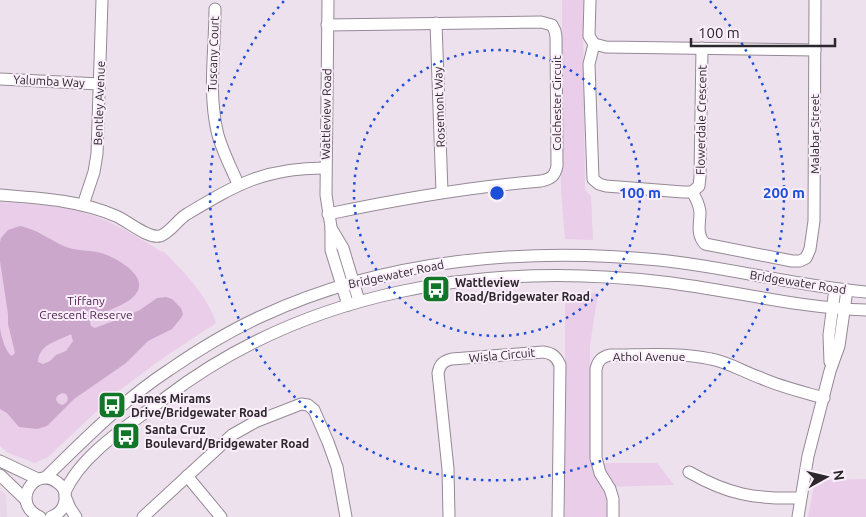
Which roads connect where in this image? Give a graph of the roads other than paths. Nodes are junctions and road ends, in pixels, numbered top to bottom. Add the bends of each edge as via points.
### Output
1 (102, 0) edge
2 (328, 0) edge
3 (590, 0) edge
4 (815, 0) edge
5 (215, 9) dead end
6 (436, 23) junction
7 (327, 25) junction
8 (594, 44) junction
9 (702, 48) junction
10 (814, 50) junction
11 (0, 79) edge
12 (99, 84) junction
13 (325, 168) junction
14 (238, 184) junction
15 (442, 192) junction
16 (692, 192) junction
17 (0, 195) edge
18 (83, 205) junction
19 (328, 214) junction
20 (348, 284) junction
21 (835, 289) junction
22 (847, 290) junction
23 (866, 292) edge
24 (359, 301) junction
25 (348, 305) junction
26 (839, 309) junction
27 (866, 310) edge
28 (824, 398) junction
29 (0, 461) edge
30 (690, 472) dead end
31 (0, 475) edge
32 (187, 476) junction
33 (41, 479) junction
34 (65, 494) junction
35 (800, 498) junction
36 (27, 503) junction
37 (23, 517) edge
38 (40, 517) edge
39 (51, 517) edge
40 (76, 517) edge
41 (143, 517) edge
42 (221, 517) edge
43 (346, 517) edge
44 (448, 517) edge
45 (558, 517) edge
46 (613, 517) edge
47 (798, 517) edge

1 - 12 street, Bentley Avenue
2 - 7 street, Wattleview Road
3 - 8 street via 589,30
4 - 10 street, Malabar Street
5 - 14 street, Tuscany Court via 211,87 214,111 218,133
6 - 7 street, Colchester Circuit
6 - 15 street, Rosemont Way
6 - 15 street, Colchester Circuit via 547,22 552,25 556,37 555,174 542,182
7 - 13 street, Wattleview Road
8 - 9 street
8 - 16 street, Flowerdale Crescent via 589,60 593,179 606,186
9 - 10 street
9 - 16 street, Flowerdale Crescent via 700,177 699,186
10 - 16 street, Malabar Street via 814,221 806,258 792,261 705,244 700,239 700,210
11 - 12 street, Yalumba Way
12 - 18 street, Bentley Avenue via 97,154
13 - 14 street via 282,171
13 - 19 street, Wattleview Road
14 - 18 street via 179,219 162,235 154,236 117,216
15 - 19 street, Colchester Circuit
17 - 18 street
19 - 20 street, Wattleview Road via 331,250
20 - 21 street, Bridgewater Road via 406,269 459,261 593,255 679,263
20 - 24 street, Wattleview Road
20 - 25 street, Wattleview Road
20 - 33 street, Bridgewater Road via 261,316 213,342 126,402
21 - 22 street, Bridgewater Road
21 - 26 street
22 - 23 street, Bridgewater Road
22 - 26 street
24 - 25 street, Bridgewater Road
24 - 26 street, Bridgewater Road via 409,288 455,281 573,275 691,285
25 - 34 street, Bridgewater Road via 267,336 176,390 83,462 70,480
26 - 27 street, Bridgewater Road
26 - 28 street via 829,335 830,371
28 - 35 street
28 - 46 street, Athol Avenue via 712,359 679,355 604,356 596,369 596,458 613,499
29 - 33 street
30 - 35 street via 711,485 750,496
31 - 36 street
32 - 41 street
32 - 42 street
32 - 43 street via 242,429 297,405 308,405 317,414 333,455
33 - 34 street via 57,482
33 - 36 street, Bridgewater Road via 28,488
34 - 39 street, Bridgewater Road via 62,510
34 - 40 street
35 - 47 street
36 - 37 street
36 - 38 street via 30,511
44 - 45 street, Wisla Circuit via 448,469 438,373 440,366 452,359 543,352 557,358 560,365

